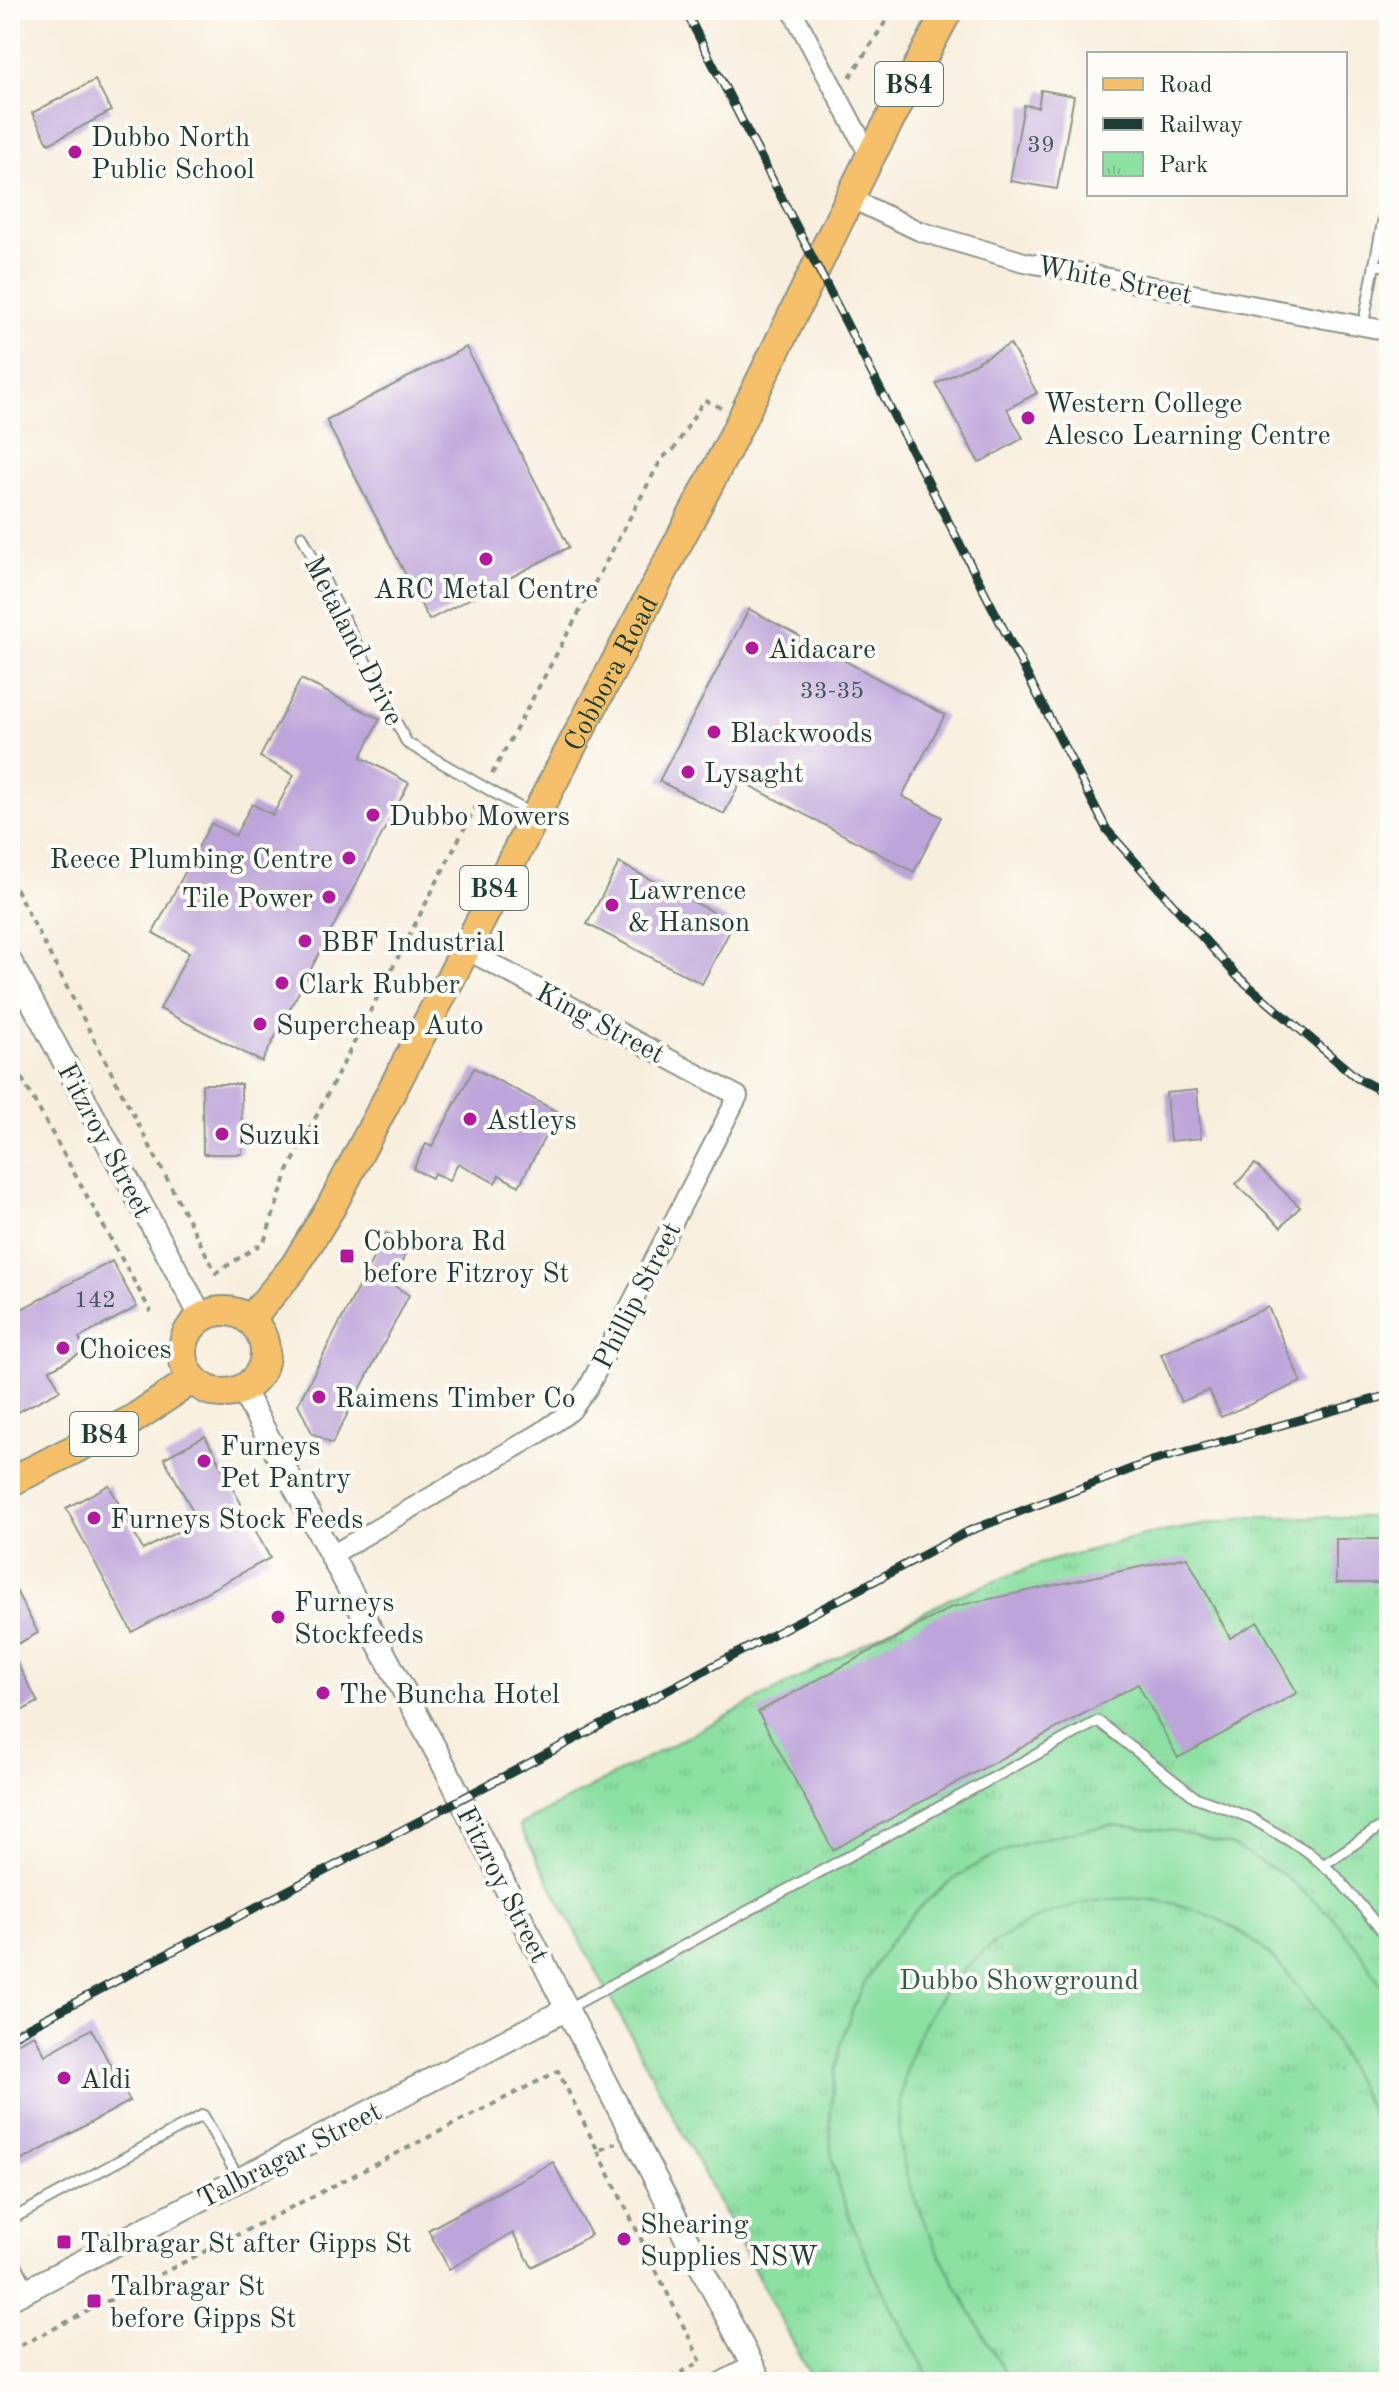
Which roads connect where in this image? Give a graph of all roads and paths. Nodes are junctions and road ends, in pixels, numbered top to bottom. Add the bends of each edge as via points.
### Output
1 (792, 10) edge
2 (893, 10) edge
3 (948, 10) edge
4 (837, 95) junction
5 (870, 157) junction
6 (1389, 188) edge
7 (850, 198) junction
8 (1374, 265) junction
9 (1389, 266) edge
10 (1363, 326) junction
11 (1389, 331) edge
12 (743, 417) junction
13 (302, 536) dead end
14 (485, 788) junction
15 (533, 815) junction
16 (10, 878) edge
17 (463, 948) junction
18 (10, 961) edge
19 (10, 1057) edge
20 (738, 1096) joint
21 (151, 1312) dead end
22 (202, 1318) junction
23 (250, 1320) junction
24 (193, 1379) junction
25 (242, 1389) junction
26 (10, 1482) edge
27 (330, 1556) junction
28 (1389, 1828) edge
29 (1323, 1865) junction
30 (1389, 1939) edge
31 (567, 2009) junction
32 (633, 2136) junction
33 (598, 2151) junction
34 (240, 2180) junction
35 (10, 2220) edge
36 (10, 2251) edge
37 (19, 2294) edge
38 (10, 2351) edge
39 (757, 2374) edge
40 (662, 2382) edge
41 (721, 2382) edge

1 - 4 street
2 - 4 path
3 - 5 main road, Cobbora Road / B84
4 - 5 street
5 - 7 main road, Cobbora Road / B84
6 - 8 lane
7 - 10 street, White Street via 919,231 1024,262
7 - 12 main road, Cobbora Road / B84
8 - 9 lane
8 - 10 lane
10 - 11 street, White Street
12 - 14 path via 704,400 674,449 662,458
12 - 15 main road, Cobbora Road / B84
13 - 14 lane, Metaland Drive via 407,743
14 - 15 lane, Metaland Drive
14 - 16 path via 288,1171 264,1242 216,1273
15 - 17 main road, Cobbora Road / B84
17 - 20 street, King Street
17 - 23 main road, Cobbora Road / B84 via 331,1207 294,1267
18 - 22 street, Fitzroy Street
19 - 21 path
20 - 27 street, Phillip Street via 588,1388 571,1411
22 - 23 main road via 226,1312
22 - 24 main road via 184,1347
23 - 25 main road via 259,1330 265,1357 261,1370
24 - 25 main road via 215,1392
24 - 26 main road, B84 via 132,1420
25 - 27 street, Fitzroy Street
27 - 31 street, Fitzroy Street
28 - 29 lane via 1377,1829
29 - 30 lane
29 - 31 lane via 1281,1834 1183,1790 1098,1721
31 - 32 street, Fitzroy Street
31 - 34 street, Talbragar Street
32 - 33 path
32 - 39 street, Fitzroy Street
33 - 38 path via 558,2071
33 - 40 path via 701,2362
34 - 35 lane via 203,2115
34 - 37 street, Talbragar Street
36 - 37 lane
39 - 41 street

